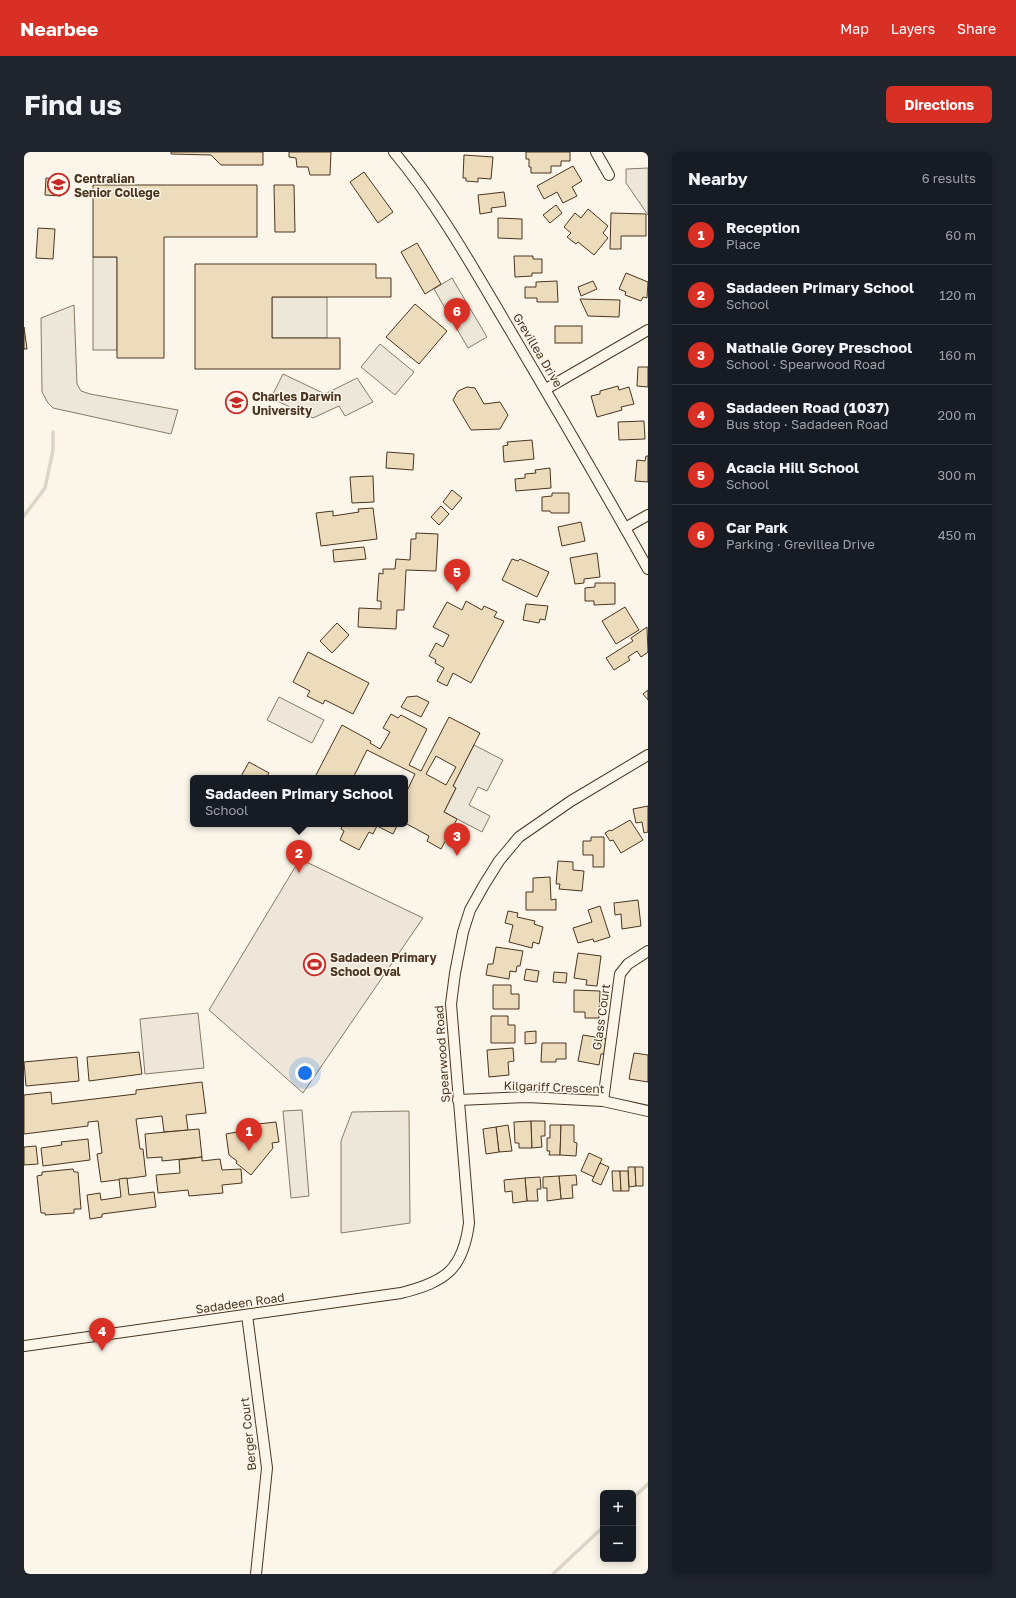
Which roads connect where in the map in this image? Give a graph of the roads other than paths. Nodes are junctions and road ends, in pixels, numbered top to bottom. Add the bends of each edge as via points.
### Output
1 (394, 152) edge
2 (596, 152) edge
3 (609, 175) dead end
4 (648, 330) edge
5 (546, 389) junction
6 (648, 515) edge
7 (625, 528) junction
8 (648, 569) edge
9 (648, 755) edge
10 (648, 951) edge
11 (458, 1100) junction
12 (603, 1101) junction
13 (648, 1111) edge
14 (452, 1268) joint
15 (247, 1315) junction
16 (24, 1346) edge
17 (256, 1574) edge

1 - 5 street, Grevillea Drive via 443,220
2 - 3 street
4 - 5 street
5 - 7 street, Grevillea Drive
6 - 7 street
7 - 8 street, Grevillea Drive
9 - 11 street, Spearwood Road via 571,801 519,837 499,861 470,910 463,932 451,1004
10 - 12 street, Glass Court via 628,964 620,974
11 - 12 street, Kilgariff Crescent via 527,1097
11 - 14 street, Spearwood Road via 469,1223 461,1254
12 - 13 street, Kilgariff Crescent
14 - 15 street, Sadadeen Road via 442,1278 425,1287 401,1293
15 - 16 street, Sadadeen Road
15 - 17 street, Berger Court via 267,1468

